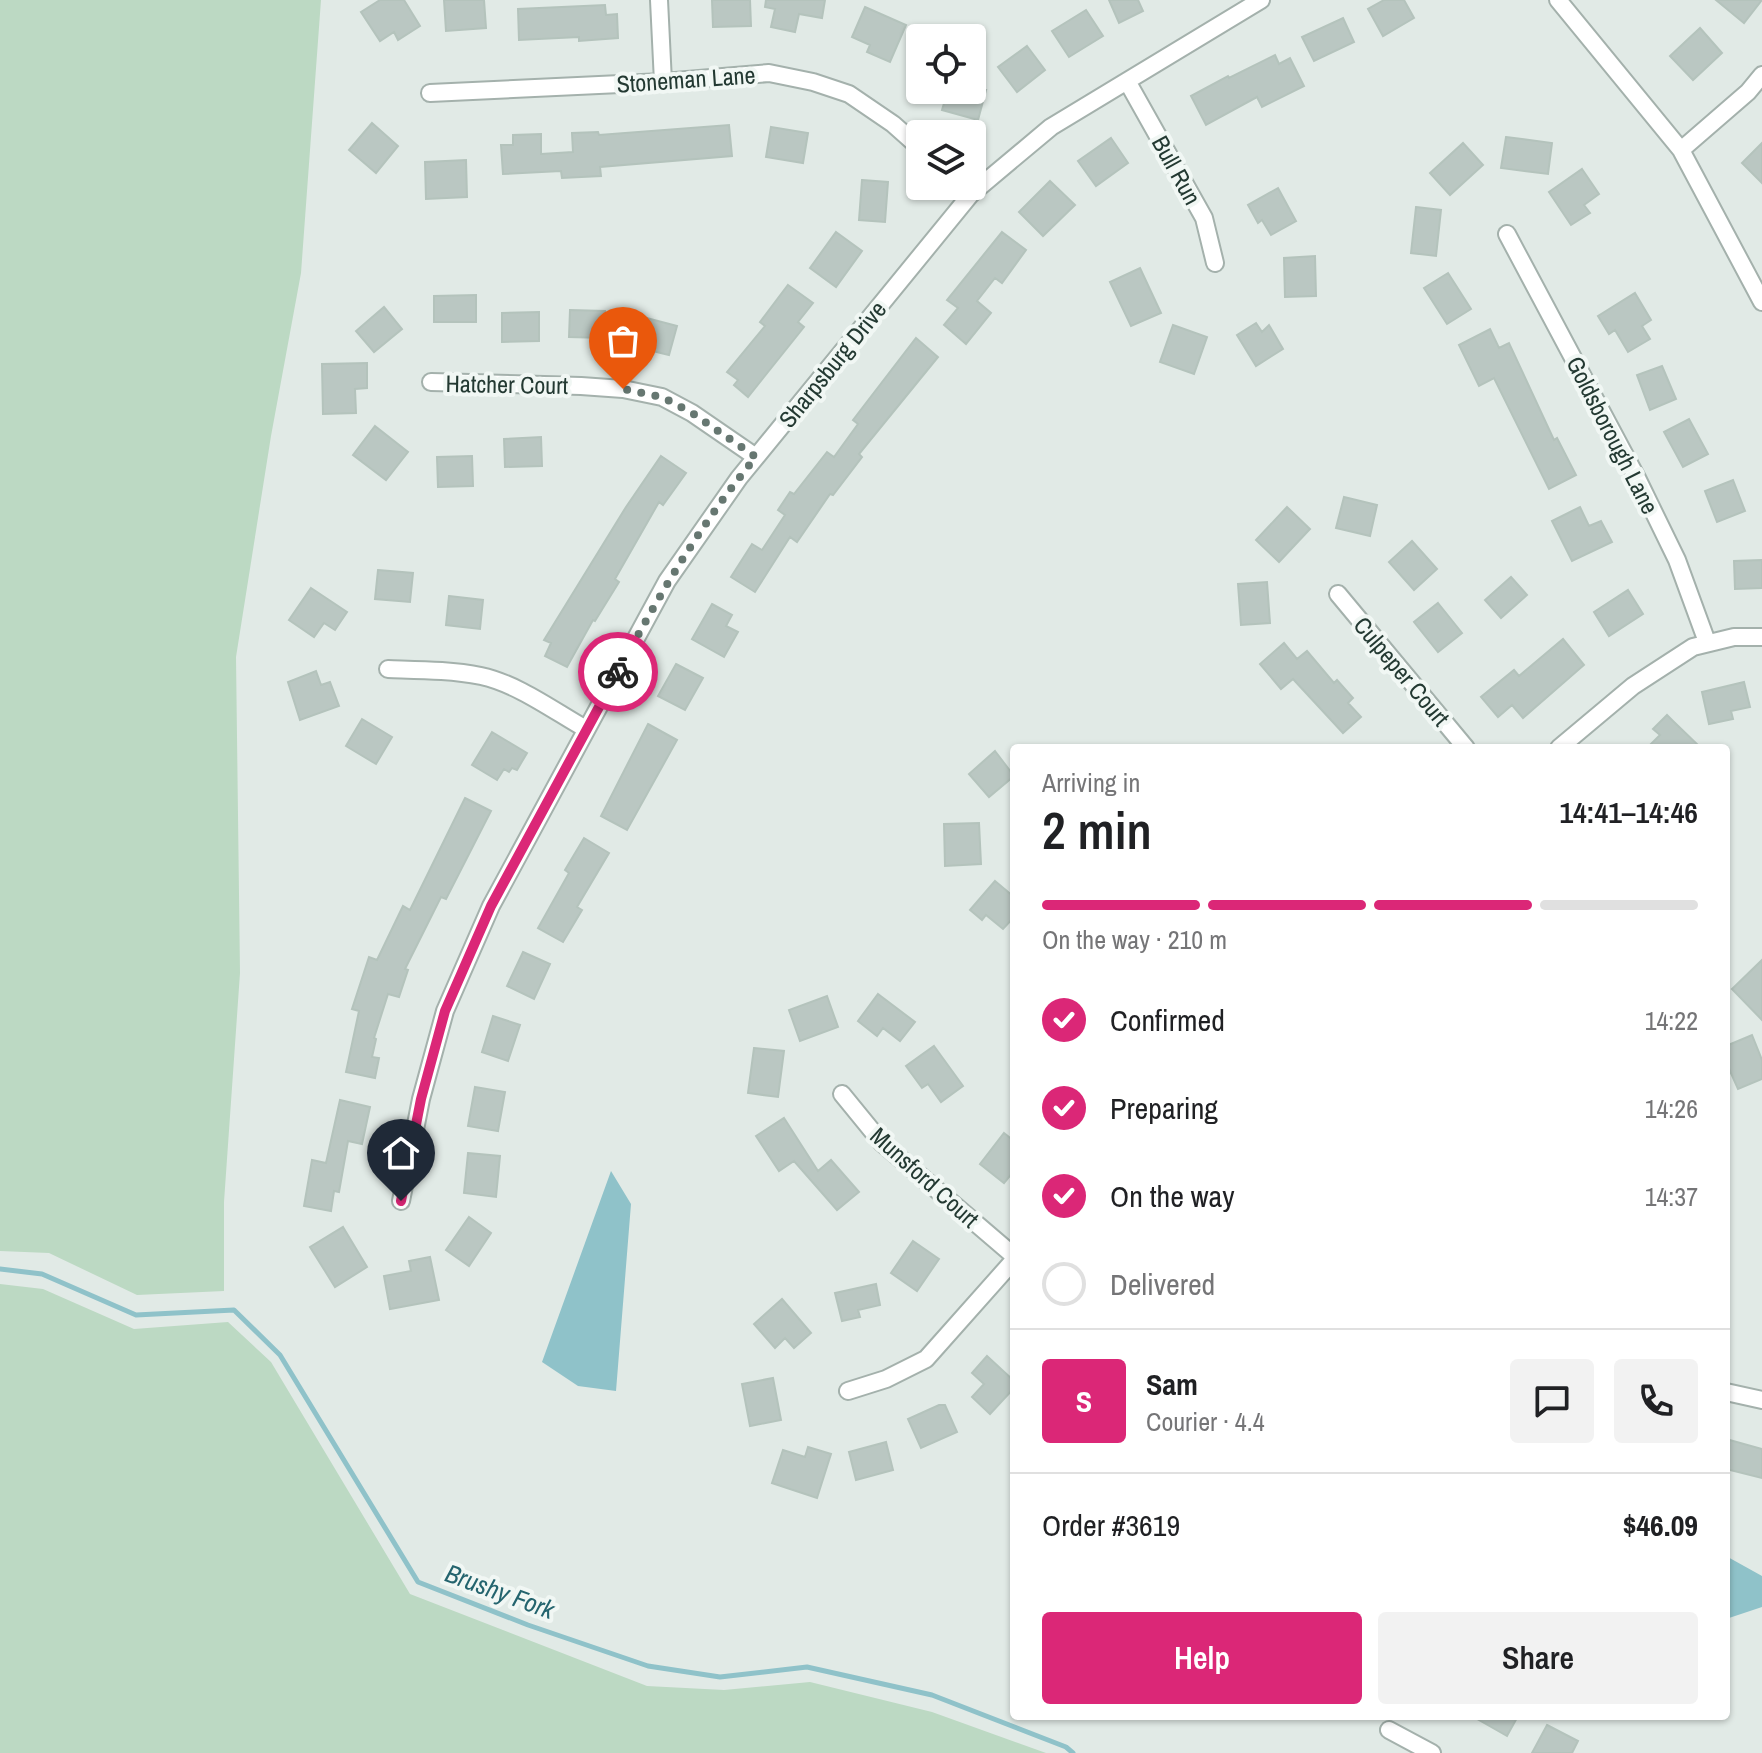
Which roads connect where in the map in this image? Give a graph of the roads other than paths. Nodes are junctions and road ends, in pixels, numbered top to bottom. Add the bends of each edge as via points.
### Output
1 (659, 0) edge
2 (1261, 0) edge
3 (1558, 0) edge
4 (1762, 75) edge
5 (1127, 81) junction
6 (663, 82) junction
7 (430, 93) dead end
8 (906, 136) edge
9 (1681, 150) junction
10 (986, 175) edge
11 (958, 200) edge
12 (1507, 234) dead end
13 (1215, 263) dead end
14 (1762, 302) edge
15 (431, 382) dead end
16 (756, 457) junction
17 (1338, 594) dead end
18 (1762, 637) edge
19 (1707, 642) junction
20 (388, 669) dead end
21 (586, 729) junction
22 (1463, 744) edge
23 (1564, 744) edge
24 (842, 1094) dead end
25 (401, 1201) dead end
26 (1010, 1255) edge
27 (1010, 1263) edge
28 (848, 1391) dead end
29 (1730, 1393) edge
30 (1762, 1400) edge
31 (1389, 1730) dead end
32 (1432, 1753) edge

1 - 6 street
2 - 5 street, Sharpsburg Drive
3 - 9 street
4 - 9 street
5 - 10 street, Sharpsburg Drive
5 - 13 street, Bull Run via 1204,218
6 - 7 street, Stoneman Lane
6 - 8 street, Stoneman Lane via 769,73 813,82 849,94
9 - 14 street
11 - 16 street, Sharpsburg Drive
12 - 19 street, Goldsborough Lane via 1644,491
15 - 16 street, Hatcher Court via 581,386 662,397
16 - 21 street, Sharpsburg Drive via 667,581
17 - 22 street, Culpeper Court
18 - 19 street
19 - 23 street via 1633,686
20 - 21 street via 484,676
21 - 25 street, Sharpsburg Drive via 491,906 445,1011
24 - 26 street, Munsford Court via 882,1143
27 - 28 street via 926,1359
29 - 30 street
31 - 32 street

